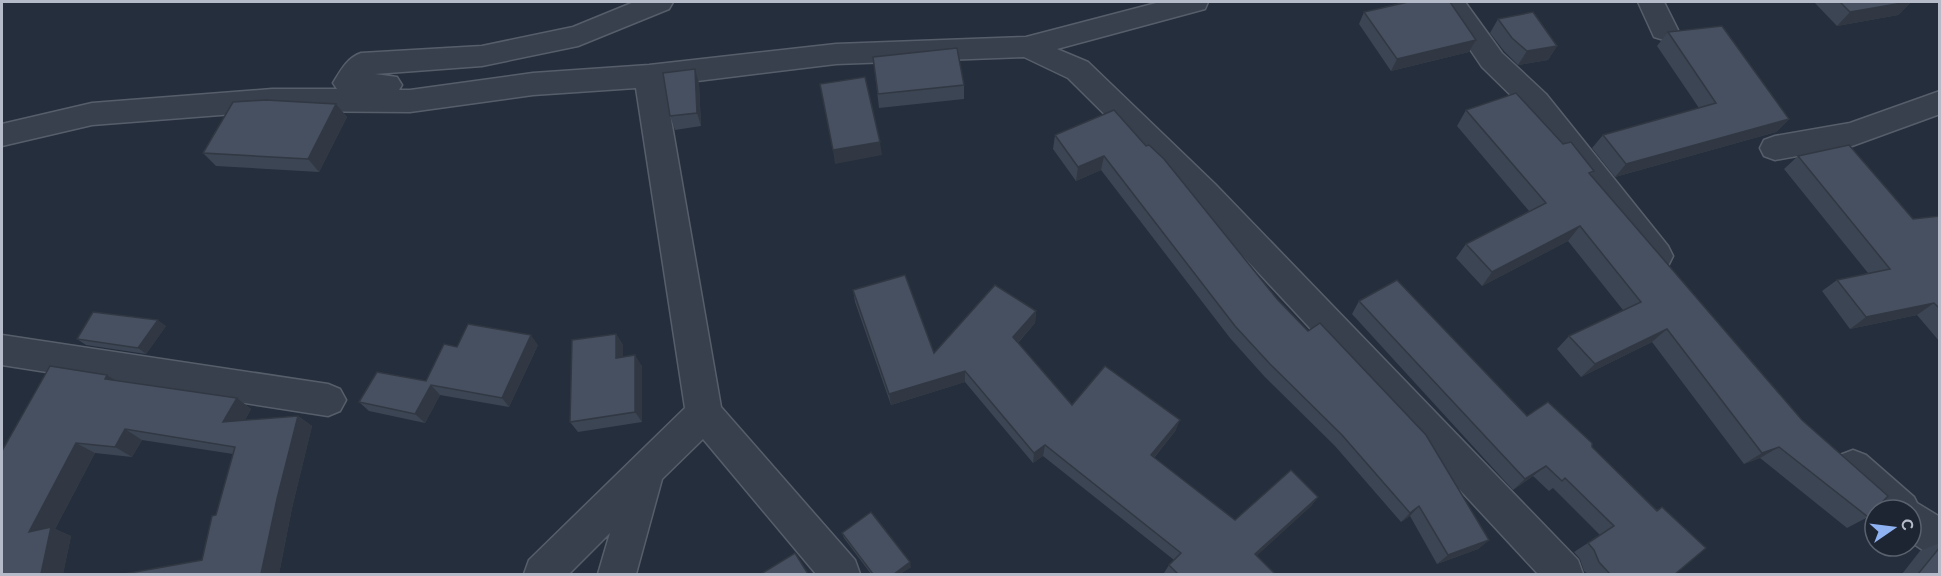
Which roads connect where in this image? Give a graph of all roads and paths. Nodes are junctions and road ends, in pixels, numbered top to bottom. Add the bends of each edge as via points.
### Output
1 (659, 2) edge
2 (1196, 2) edge
3 (1451, 2) edge
4 (1651, 2) edge
5 (1664, 30) dead end
6 (1027, 47) junction
7 (649, 76) junction
8 (485, 91) junction
9 (1940, 102) edge
10 (2, 135) edge
11 (1775, 148) dead end
12 (1675, 277) edge
13 (2, 350) edge
14 (328, 400) dead end
15 (704, 414) junction
16 (1833, 449) edge
17 (645, 470) junction
18 (1888, 498) edge
19 (1923, 528) edge
20 (1940, 540) edge
21 (543, 574) edge
22 (616, 574) edge
23 (841, 574) edge
24 (1564, 574) edge

1 - 8 street via 578,36 482,56 362,63 348,83
2 - 6 street
3 - 12 street via 1492,60 1536,102
4 - 5 street
6 - 7 street via 836,54
6 - 24 street via 1078,70 1204,193
7 - 8 street
7 - 15 street
8 - 10 street via 410,100 273,100 92,114
9 - 11 street via 1852,134
13 - 14 street
15 - 17 street
15 - 23 street
16 - 18 street
17 - 21 street
17 - 22 street
19 - 20 street

